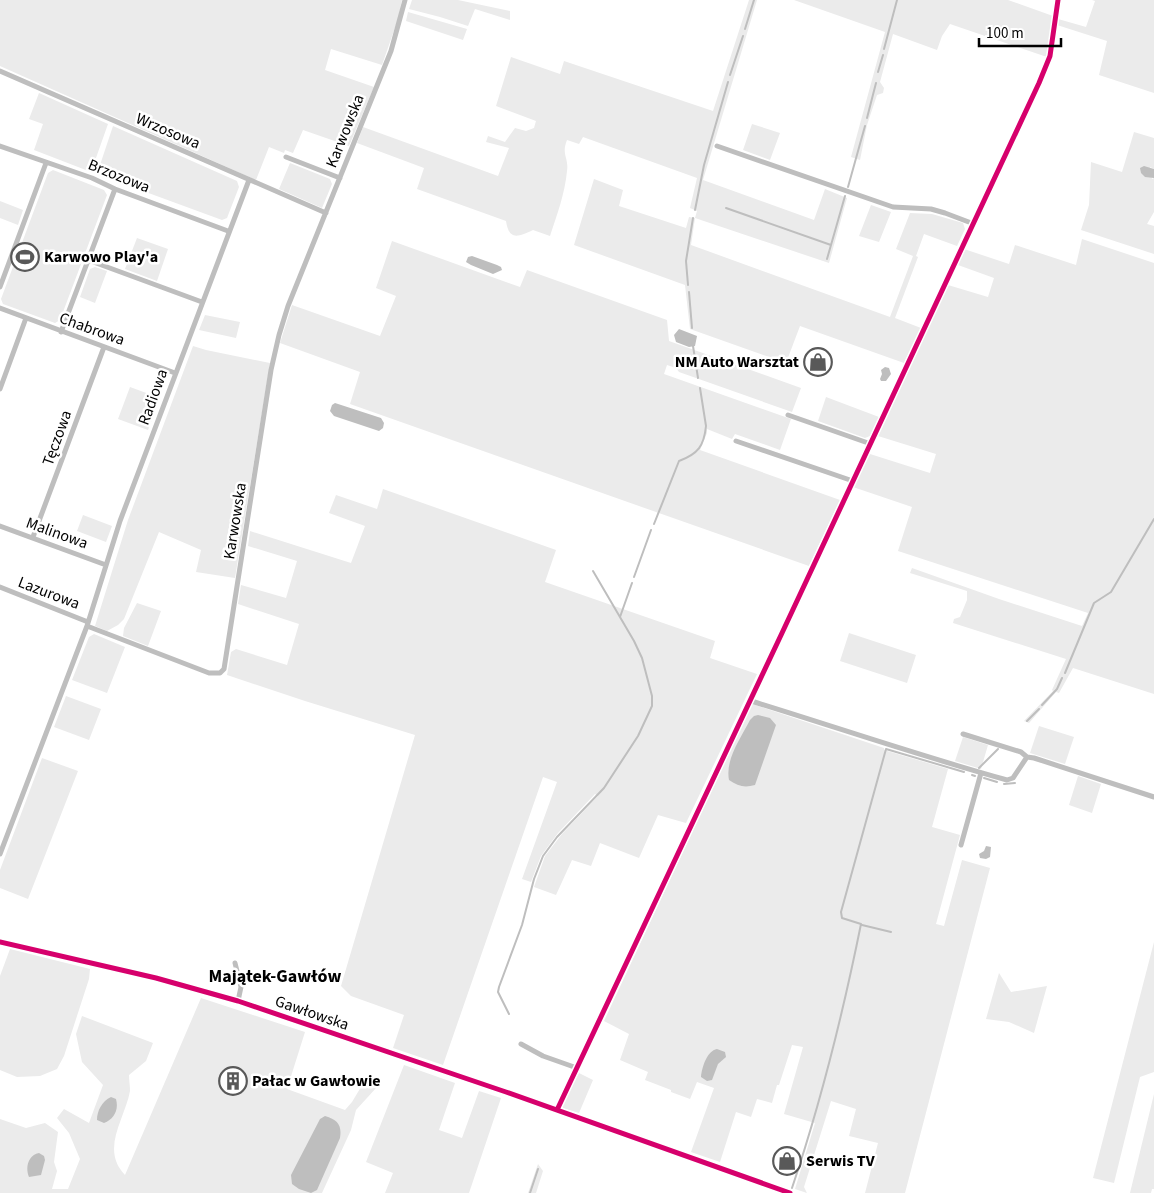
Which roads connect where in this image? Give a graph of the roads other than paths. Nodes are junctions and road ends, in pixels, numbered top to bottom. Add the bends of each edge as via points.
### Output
1 (405, 0) edge
2 (1058, 0) edge
3 (0, 71) edge
4 (0, 146) edge
5 (718, 146) dead end
6 (286, 157) dead end
7 (46, 162) junction
8 (340, 178) junction
9 (249, 180) junction
10 (114, 189) junction
11 (326, 213) junction
12 (974, 224) junction
13 (228, 231) junction
14 (88, 260) junction
15 (0, 287) edge
16 (202, 302) junction
17 (0, 308) edge
18 (26, 318) junction
19 (61, 332) junction
20 (104, 348) junction
21 (175, 373) junction
22 (0, 389) edge
23 (788, 414) dead end
24 (736, 441) dead end
25 (870, 444) junction
26 (853, 481) junction
27 (0, 526) edge
28 (33, 538) junction
29 (106, 565) junction
30 (0, 587) edge
31 (87, 624) junction
32 (751, 701) junction
33 (963, 734) dead end
34 (1027, 757) junction
35 (980, 773) junction
36 (1154, 797) edge
37 (2, 843) edge
38 (962, 845) dead end
39 (0, 854) edge
40 (0, 942) edge
41 (235, 963) dead end
42 (238, 1001) junction
43 (521, 1044) dead end
44 (577, 1068) junction
45 (557, 1110) junction
46 (790, 1193) edge

1 - 8 street, Karwowska via 391,51
2 - 12 street via 1049,59
3 - 9 street, Wrzosowa
4 - 7 street, Brzozowa
5 - 12 street via 894,207 946,213
6 - 8 street
7 - 10 street, Brzozowa
7 - 15 street
8 - 11 street, Karwowska
9 - 11 street, Wrzosowa
9 - 13 street, Radiowa
10 - 13 street, Brzozowa
10 - 14 street
11 - 31 street, Karwowska via 279,335 224,669 220,673 209,672
12 - 25 street
13 - 16 street, Radiowa
14 - 16 street
14 - 19 street
16 - 21 street, Radiowa
17 - 18 street, Chabrowa
18 - 19 street, Chabrowa
18 - 22 street
19 - 20 street, Chabrowa
20 - 21 street, Chabrowa
20 - 28 street, Tęczowa
21 - 29 street, Radiowa
23 - 25 street
24 - 26 street
25 - 26 street
26 - 32 street
27 - 28 street, Malinowa
28 - 29 street, Malinowa
29 - 31 street, Radiowa
30 - 31 street, Lazurowa
31 - 37 street
32 - 35 street
32 - 44 street
33 - 34 street via 1021,752
34 - 35 street via 1010,780
34 - 36 street
35 - 38 street
37 - 39 street
40 - 42 street, Gawłowska via 156,978
41 - 42 street via 242,987
42 - 45 street, Gawłowska
43 - 44 street via 542,1056
44 - 45 street
45 - 46 street, Gawłowska

